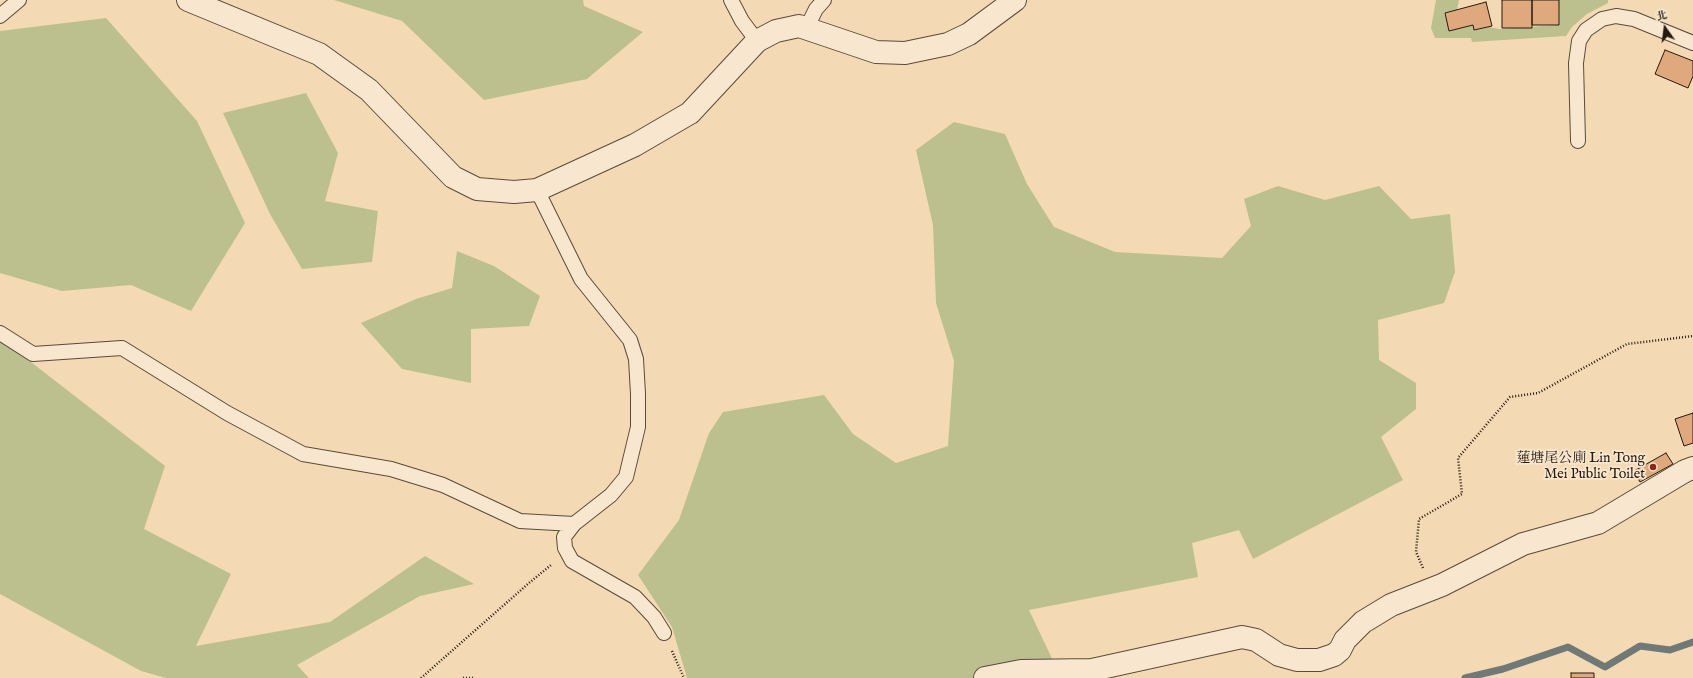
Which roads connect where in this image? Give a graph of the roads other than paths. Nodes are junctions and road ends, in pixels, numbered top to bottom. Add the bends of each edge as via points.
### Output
1 (19, 0) edge
2 (188, 0) edge
3 (731, 0) edge
4 (824, 0) edge
5 (1015, 0) edge
6 (0, 16) edge
7 (806, 29) junction
8 (757, 41) junction
9 (1693, 43) edge
10 (1578, 141) dead end
11 (537, 190) junction
12 (0, 333) edge
13 (1693, 468) edge
14 (574, 524) junction
15 (664, 633) road end
16 (985, 678) edge

1 - 6 lane
2 - 11 street via 319,54 369,90 453,177 477,189 514,192
3 - 8 lane
4 - 7 lane via 816,9
5 - 7 street via 969,34 948,44 905,54 876,52
7 - 8 street via 799,26 776,32
8 - 11 street via 690,113 635,145
9 - 10 lane via 1634,19 1616,16 1602,19 1586,30 1579,41 1576,63
11 - 14 lane via 581,279 630,340 636,359 638,427 626,477 611,495
12 - 14 lane via 33,354 122,348 227,413 303,454 391,469 428,480 520,521
13 - 16 street via 1598,523 1523,544 1433,589 1391,605 1363,622 1334,655 1319,660 1297,660 1279,655 1256,640 1242,638 1092,670 1021,671
14 - 15 lane via 564,537 565,548 572,561 635,597 654,617

